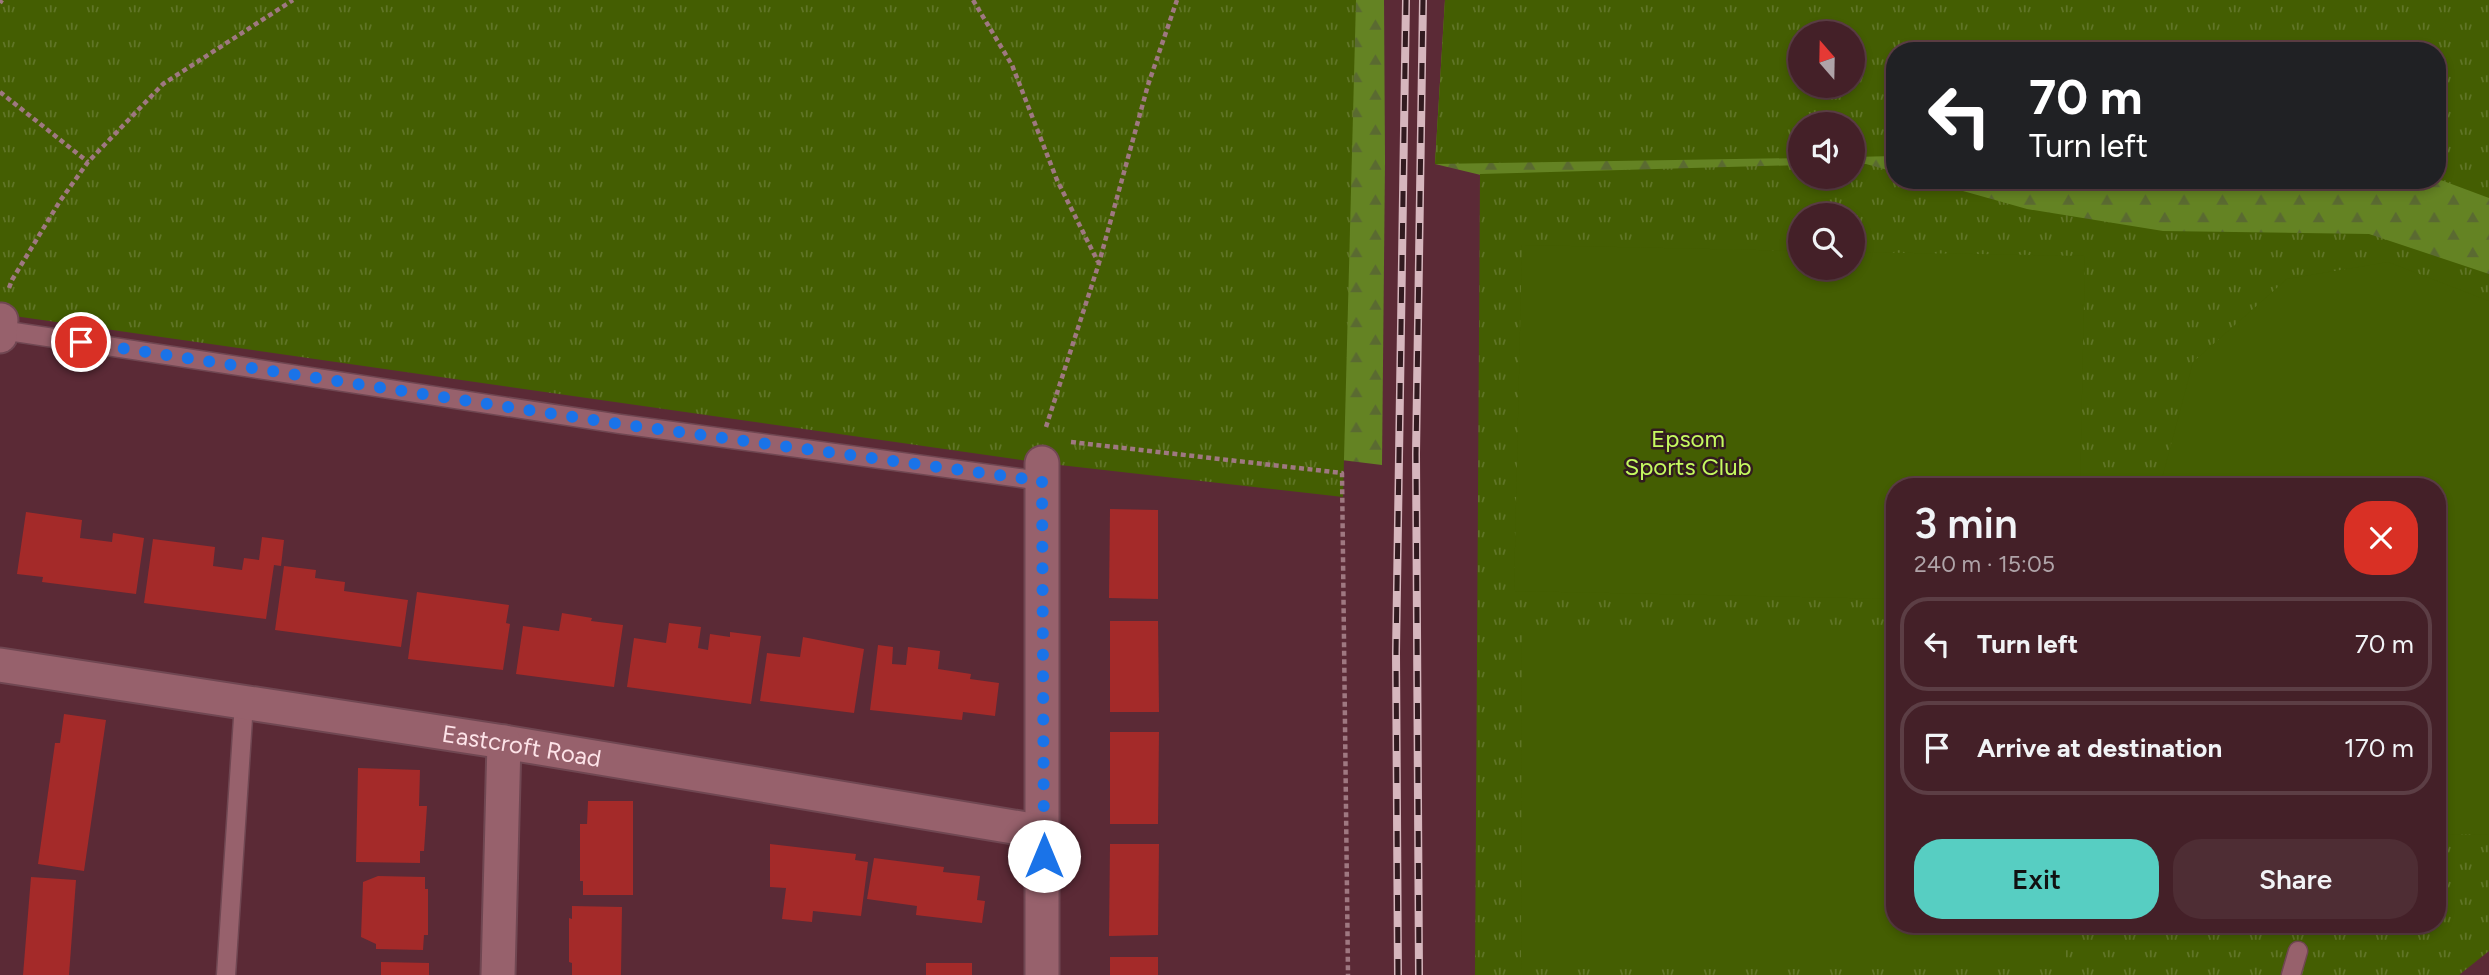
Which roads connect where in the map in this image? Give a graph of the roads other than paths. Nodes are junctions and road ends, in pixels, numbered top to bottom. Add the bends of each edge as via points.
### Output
1 (1, 329) edge
2 (1042, 461) joint
3 (0, 665) edge
4 (244, 703) junction
5 (505, 742) junction
6 (1044, 832) junction
7 (2298, 951) dead end
8 (226, 975) edge
9 (498, 975) edge
10 (1042, 975) edge
11 (2291, 975) edge

1 - 2 lane via 620,424
2 - 6 street
3 - 4 street, Eastcroft Road
4 - 5 street, Eastcroft Road
4 - 8 lane
5 - 6 street, Eastcroft Road
5 - 9 street
6 - 10 street
7 - 11 lane

